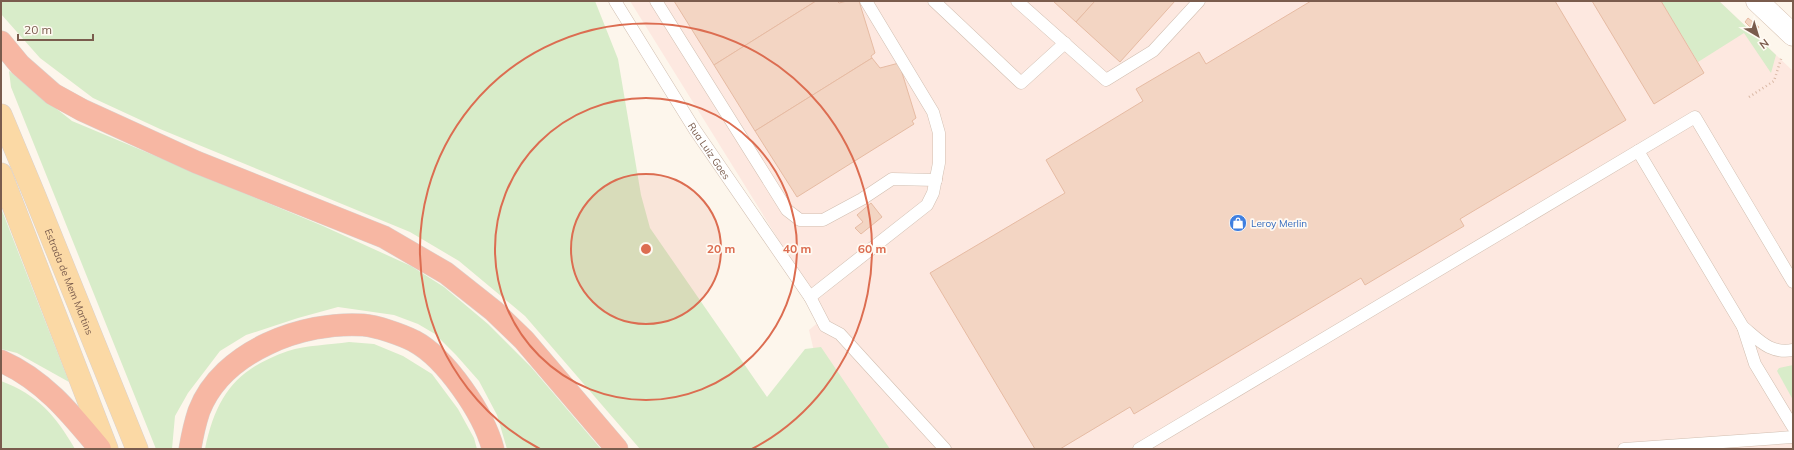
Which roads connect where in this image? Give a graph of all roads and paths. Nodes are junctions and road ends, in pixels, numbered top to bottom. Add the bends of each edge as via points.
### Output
1 (615, 1) edge
2 (656, 1) edge
3 (866, 1) edge
4 (934, 1) edge
5 (1017, 1) edge
6 (1199, 1) edge
7 (1757, 1) edge
8 (1793, 35) edge
9 (1, 42) edge
10 (1065, 43) junction
11 (1782, 54) dead end
12 (1749, 97) dead end
13 (1, 115) edge
14 (1638, 151) junction
15 (1, 174) edge
16 (936, 180) junction
17 (1793, 282) edge
18 (810, 297) junction
19 (1743, 327) junction
20 (1793, 350) edge
21 (1, 362) edge
22 (1793, 428) edge
23 (1793, 437) edge
24 (100, 449) edge
25 (107, 449) edge
26 (137, 449) edge
27 (190, 449) edge
28 (493, 449) edge
29 (617, 449) edge
30 (945, 449) edge
31 (1139, 449) edge
32 (1624, 449) edge

1 - 18 lane, Rua Luiz Goes via 695,130
2 - 16 lane via 787,210 800,220 823,220 892,179
3 - 16 lane via 933,112 939,133
4 - 10 lane via 1021,83
5 - 10 lane
6 - 10 lane via 1153,51 1106,80
7 - 8 street
9 - 29 highway via 20,65 53,94 82,110 196,162 384,237 446,273 494,311 524,340
11 - 12 path via 1774,81
13 - 26 main road, Estrada de Mem Martins
14 - 17 lane via 1695,117
14 - 19 lane
14 - 31 lane
15 - 25 main road
16 - 18 lane via 927,205
18 - 30 lane, Rua Luiz Goes via 825,326 840,334
19 - 20 lane via 1768,348 1782,352
19 - 22 lane via 1755,364
21 - 24 highway via 20,370 43,386
23 - 32 lane
27 - 28 highway via 199,410 227,370 248,354 275,339 333,325 364,325 415,342 442,363 461,388 482,419

